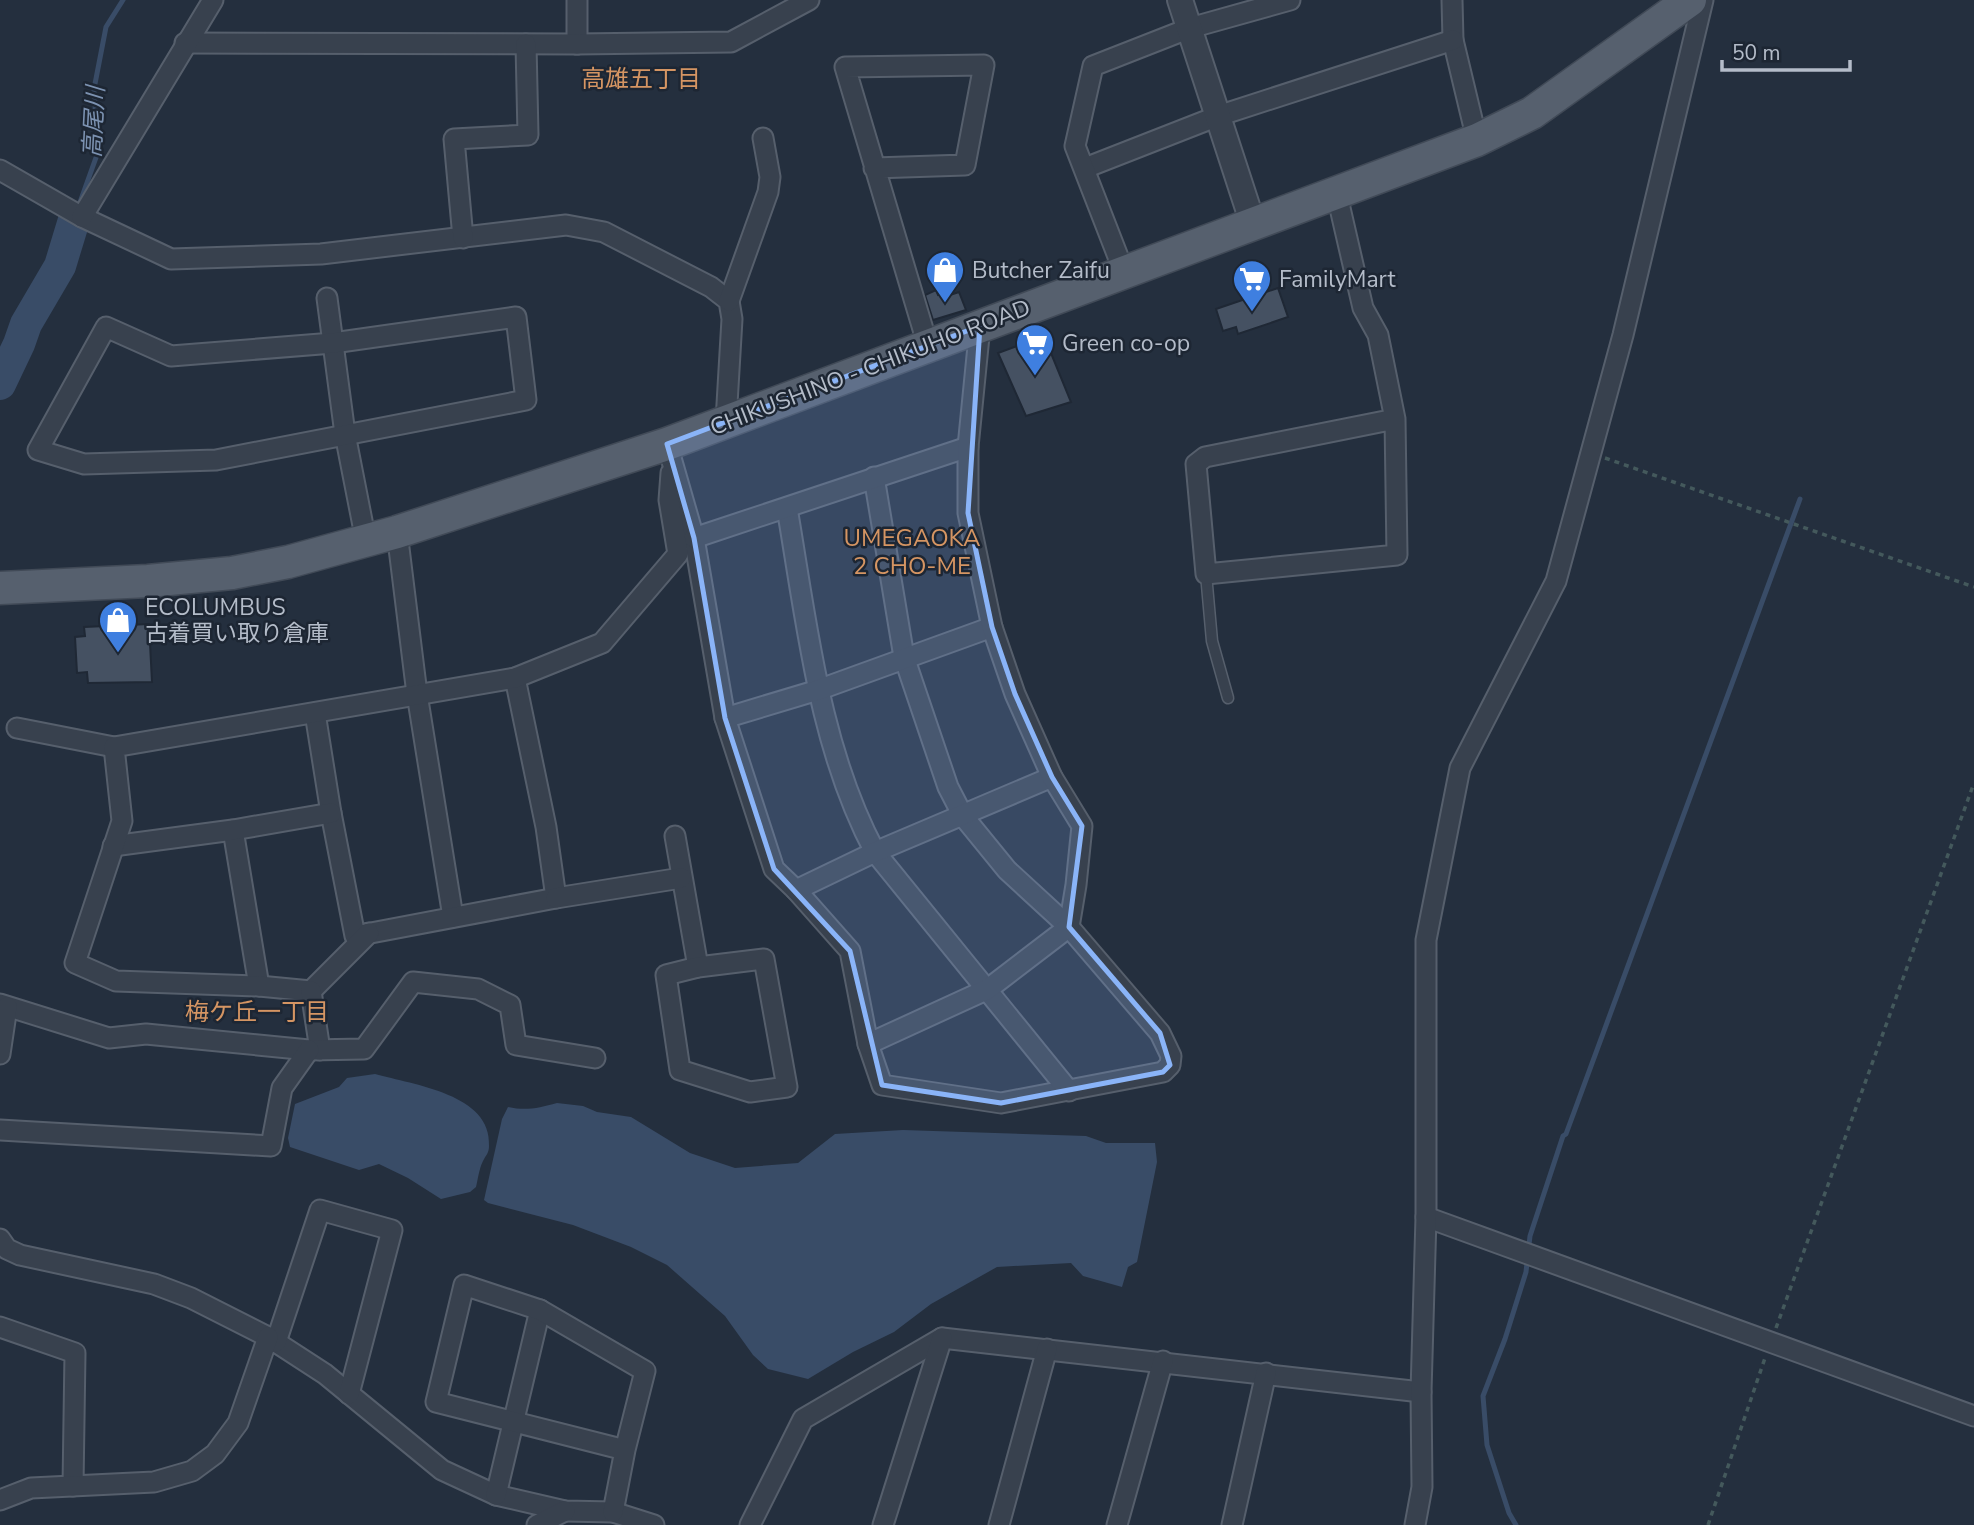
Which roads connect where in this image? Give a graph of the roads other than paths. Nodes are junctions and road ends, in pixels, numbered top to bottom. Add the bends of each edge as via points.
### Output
1 (213, 0) edge
2 (576, 0) edge
3 (809, 0) edge
4 (1180, 0) edge
5 (1290, 0) edge
6 (1452, 0) edge
7 (1690, 0) edge
8 (1703, 0) edge
9 (1190, 28) junction
10 (1452, 40) junction
11 (185, 43) junction
12 (526, 44) junction
13 (577, 44) junction
14 (1218, 116) junction
15 (763, 138) dead end
16 (1477, 141) junction
17 (874, 168) junction
18 (1085, 169) junction
19 (0, 170) edge
20 (1337, 195) junction
21 (82, 217) junction
22 (1253, 224) junction
23 (463, 237) junction
24 (1124, 272) junction
25 (327, 298) dead end
26 (729, 301) junction
27 (980, 326) junction
28 (333, 343) junction
29 (928, 346) junction
30 (1395, 419) junction
31 (726, 421) junction
32 (345, 434) junction
33 (968, 447) junction
34 (670, 451) junction
35 (874, 477) junction
36 (787, 508) junction
37 (397, 532) junction
38 (694, 538) junction
39 (366, 541) junction
40 (1206, 574) junction
41 (0, 588) edge
42 (992, 627) junction
43 (904, 657) junction
44 (515, 678) junction
45 (818, 690) junction
46 (417, 694) junction
47 (1228, 698) dead end
48 (315, 713) junction
49 (725, 718) junction
50 (17, 728) dead end
51 (114, 747) junction
52 (1052, 777) junction
53 (331, 813) junction
54 (964, 816) junction
55 (233, 830) junction
56 (675, 836) dead end
57 (113, 846) junction
58 (875, 852) junction
59 (681, 878) junction
60 (796, 891) junction
61 (556, 898) junction
62 (453, 917) junction
63 (1069, 927) junction
64 (369, 933) junction
65 (698, 968) junction
66 (259, 986) junction
67 (988, 989) junction
68 (311, 991) junction
69 (4, 1005) edge
70 (868, 1044) junction
71 (315, 1050) junction
72 (0, 1051) edge
73 (595, 1058) dead end
74 (1069, 1091) junction
75 (0, 1130) edge
76 (1426, 1217) junction
77 (0, 1239) edge
78 (540, 1310) junction
79 (0, 1327) edge
80 (942, 1338) junction
81 (272, 1340) junction
82 (1047, 1349) junction
83 (1163, 1361) junction
84 (1266, 1374) junction
85 (1421, 1392) junction
86 (349, 1394) junction
87 (1974, 1416) edge
88 (514, 1423) junction
89 (625, 1450) junction
90 (73, 1486) junction
91 (496, 1495) junction
92 (0, 1500) edge
93 (565, 1510) junction
94 (613, 1512) junction
95 (537, 1525) edge
96 (654, 1525) edge
97 (750, 1525) edge
98 (883, 1525) edge
99 (999, 1525) edge
100 (1117, 1525) edge
101 (1232, 1525) edge
102 (1415, 1525) edge

1 - 11 street
2 - 13 street
3 - 13 street via 731,42
4 - 9 street
5 - 9 street
6 - 10 street
7 - 16 main road, CHIKUSHINO - CHIKUHO ROAD via 1532,113
8 - 76 street via 1623,335 1556,581 1460,768 1426,940
9 - 14 street
9 - 18 street via 1093,66 1075,146
10 - 14 street
10 - 16 street
11 - 12 street
11 - 21 street
12 - 13 street
12 - 23 street via 528,135 454,139
14 - 18 street
14 - 22 street
15 - 26 street via 768,192
16 - 20 main road, CHIKUSHINO - CHIKUHO ROAD
17 - 17 street via 845,67 984,65 965,165
17 - 29 street
18 - 24 street
19 - 21 street
20 - 22 main road, CHIKUSHINO - CHIKUHO ROAD
20 - 30 street via 1363,308 1378,335
21 - 23 street via 171,259 321,254
22 - 24 main road, CHIKUSHINO - CHIKUHO ROAD
23 - 26 street via 566,225 604,232 711,287
24 - 27 main road, CHIKUSHINO - CHIKUHO ROAD
25 - 28 street
26 - 31 street
27 - 29 main road, CHIKUSHINO - CHIKUHO ROAD
27 - 33 street
28 - 32 street
28 - 32 street via 516,317 526,400
28 - 32 street via 171,356 106,327 38,450 84,464 216,460
29 - 31 main road, CHIKUSHINO - CHIKUHO ROAD
30 - 40 street via 1205,457 1196,464
30 - 40 street via 1397,555
31 - 34 main road, CHIKUSHINO - CHIKUHO ROAD
32 - 39 street
33 - 35 street
33 - 42 street via 968,513
34 - 37 main road, CHIKUSHINO - CHIKUHO ROAD
34 - 38 street
34 - 44 street via 670,500 678,554 602,643
35 - 36 street
35 - 43 street
36 - 38 street
36 - 45 street
37 - 39 main road, CHIKUSHINO - CHIKUHO ROAD
37 - 46 street
38 - 49 street
39 - 41 main road, CHIKUSHINO - CHIKUHO ROAD via 232,573
40 - 47 lane via 1212,640
42 - 43 street
42 - 52 street via 1015,694
43 - 45 street
43 - 54 street via 944,777
44 - 46 street
44 - 61 street
45 - 49 street
45 - 58 street via 846,790
46 - 48 street
46 - 62 street
48 - 51 street
48 - 53 street
49 - 60 street via 774,869
50 - 51 street
51 - 57 street via 122,821
52 - 54 street
52 - 63 street via 1082,826
53 - 55 street
53 - 64 street via 355,936
54 - 58 street
54 - 63 street via 1007,870
55 - 57 street
55 - 66 street
56 - 59 street
57 - 66 street via 75,963 116,981
58 - 60 street
58 - 67 street
59 - 61 street
59 - 65 street
60 - 70 street via 849,951
61 - 62 street
62 - 64 street
63 - 67 street
63 - 74 street via 1160,1033 1171,1056 1163,1072
64 - 68 street
65 - 65 street via 666,975 680,1070 750,1092 787,1087 764,959
66 - 68 street
67 - 70 street
67 - 74 street
68 - 71 street
69 - 71 street via 109,1038 146,1034
69 - 72 street
70 - 74 street via 882,1085 1001,1103
71 - 73 street via 364,1049 413,982 478,989 510,1005 516,1045
71 - 75 street via 282,1088 271,1146
76 - 85 street
76 - 87 street
77 - 81 street via 20,1255 154,1284
78 - 88 street
78 - 88 street via 464,1285 436,1402
78 - 89 street via 645,1371
79 - 90 street via 75,1353
80 - 82 street
80 - 97 street via 803,1419
80 - 98 street
81 - 86 street
81 - 86 street via 320,1210 392,1230
81 - 90 street via 238,1423 215,1454 192,1471 155,1482
82 - 83 street
82 - 99 street
83 - 84 street
83 - 100 street
84 - 85 street
84 - 101 street
85 - 102 street via 1422,1487
86 - 91 street via 442,1470
88 - 89 street
88 - 91 street
89 - 94 street
90 - 92 street via 31,1488
91 - 93 street
93 - 94 street
93 - 95 street
94 - 96 street

